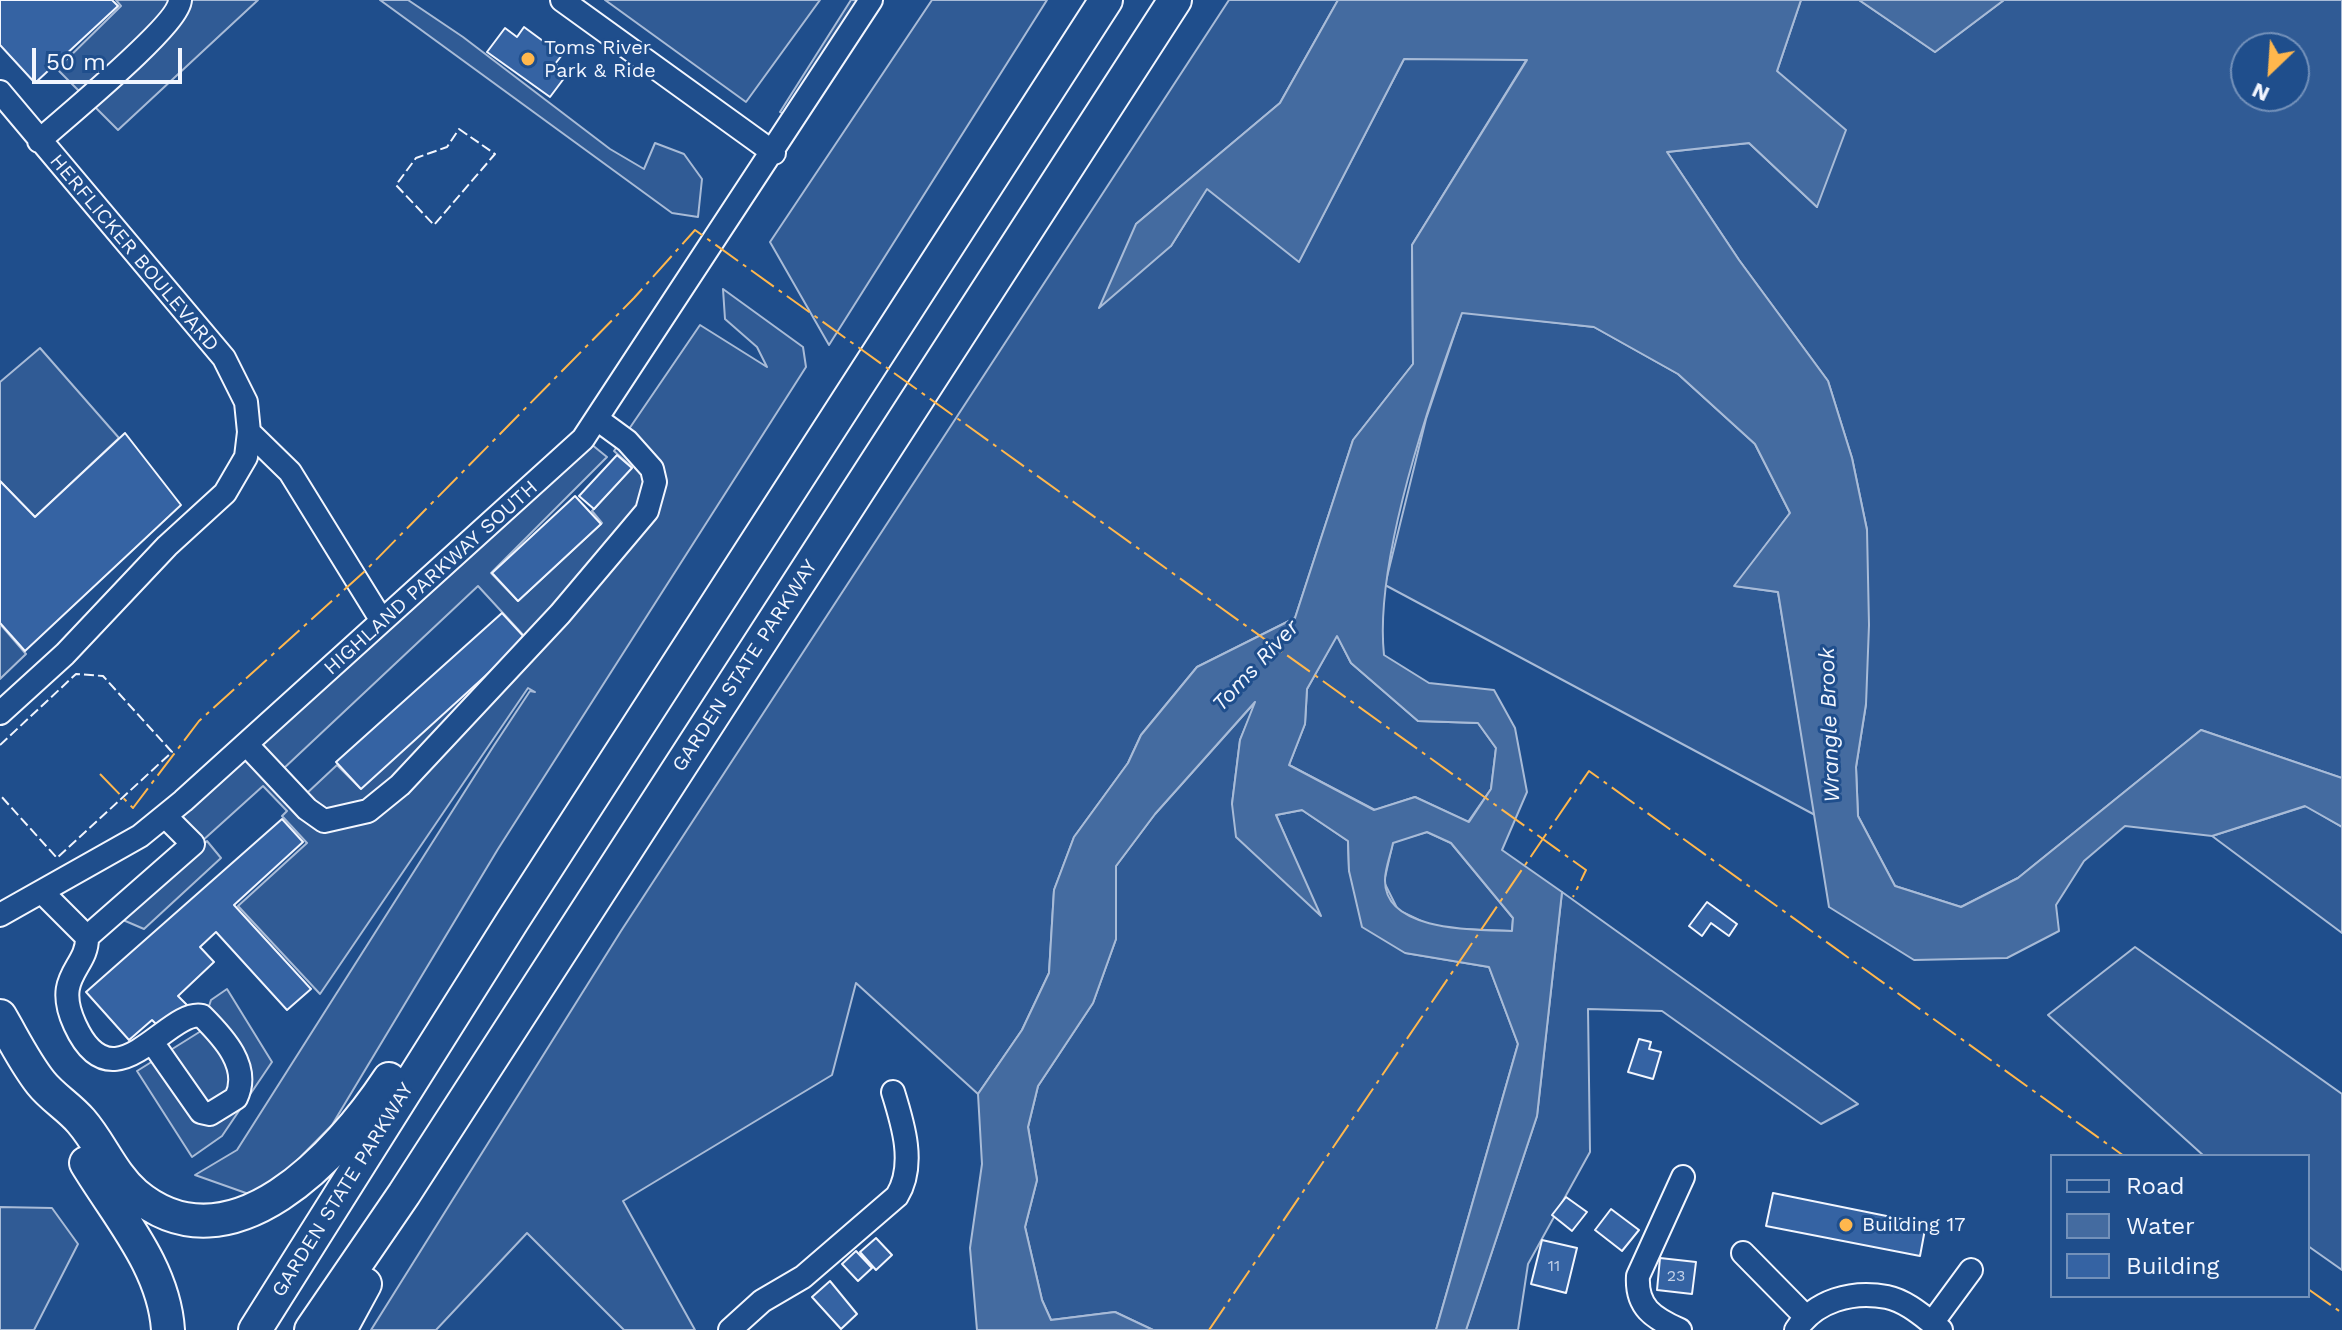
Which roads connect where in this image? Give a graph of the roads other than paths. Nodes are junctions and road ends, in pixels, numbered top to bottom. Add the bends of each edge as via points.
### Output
1 (180, 0) edge
2 (562, 0) edge
3 (871, 0) edge
4 (1106, 0) edge
5 (1175, 0) edge
6 (0, 92) edge
7 (39, 141) junction
8 (774, 153) junction
9 (597, 419) junction
10 (249, 432) junction
11 (382, 621) junction
12 (0, 713) edge
13 (246, 744) junction
14 (165, 816) junction
15 (43, 893) junction
16 (0, 915) edge
17 (513, 920) junction
18 (87, 937) junction
19 (0, 1016) edge
20 (152, 1042) junction
21 (42, 1084) junction
22 (893, 1092) dead end
23 (1683, 1177) dead end
24 (404, 1194) junction
25 (1743, 1253) dead end
26 (1971, 1270) dead end
27 (1800, 1323) edge
28 (1937, 1327) edge
29 (168, 1330) edge
30 (255, 1330) edge
31 (311, 1330) edge
32 (340, 1330) edge
33 (730, 1330) edge
34 (1680, 1330) edge

1 - 7 street via 163,29
2 - 8 street
3 - 8 street, HIGHLAND PARKWAY SOUTH
4 - 17 highway, GARDEN STATE PARKWAY
5 - 24 highway, GARDEN STATE PARKWAY
6 - 7 street, HERFLICKER BOULEVARD
7 - 10 street, HERFLICKER BOULEVARD via 224,358 246,402
8 - 9 street, HIGHLAND PARKWAY SOUTH
9 - 11 street, HIGHLAND PARKWAY SOUTH via 553,469
9 - 13 street via 652,469 655,482 647,511 560,614 400,785 368,811 324,821
10 - 11 street via 290,472
10 - 12 street via 246,457 225,493
11 - 13 street, HIGHLAND PARKWAY SOUTH
13 - 14 street, HIGHLAND PARKWAY SOUTH
14 - 15 street, HIGHLAND PARKWAY SOUTH
14 - 18 street via 193,844
15 - 16 street, HIGHLAND PARKWAY SOUTH
15 - 18 street
17 - 21 highway via 474,951 370,1108 334,1151 283,1195 237,1214 196,1218 143,1200 121,1181 80,1119
17 - 30 highway, GARDEN STATE PARKWAY
18 - 20 street via 66,991 82,1040 96,1055 118,1058
19 - 21 highway
20 - 20 street via 191,1016 202,1016 238,1061 243,1074 236,1098 210,1114 201,1112
21 - 29 highway via 46,1099 149,1262
22 - 33 street via 904,1124 906,1160 897,1196 803,1277 762,1301
23 - 34 street via 1638,1276 1637,1294 1644,1308
24 - 31 highway, GARDEN STATE PARKWAY
24 - 32 highway
25 - 27 street
26 - 28 street
27 - 28 street via 1825,1302 1860,1296 1887,1297

